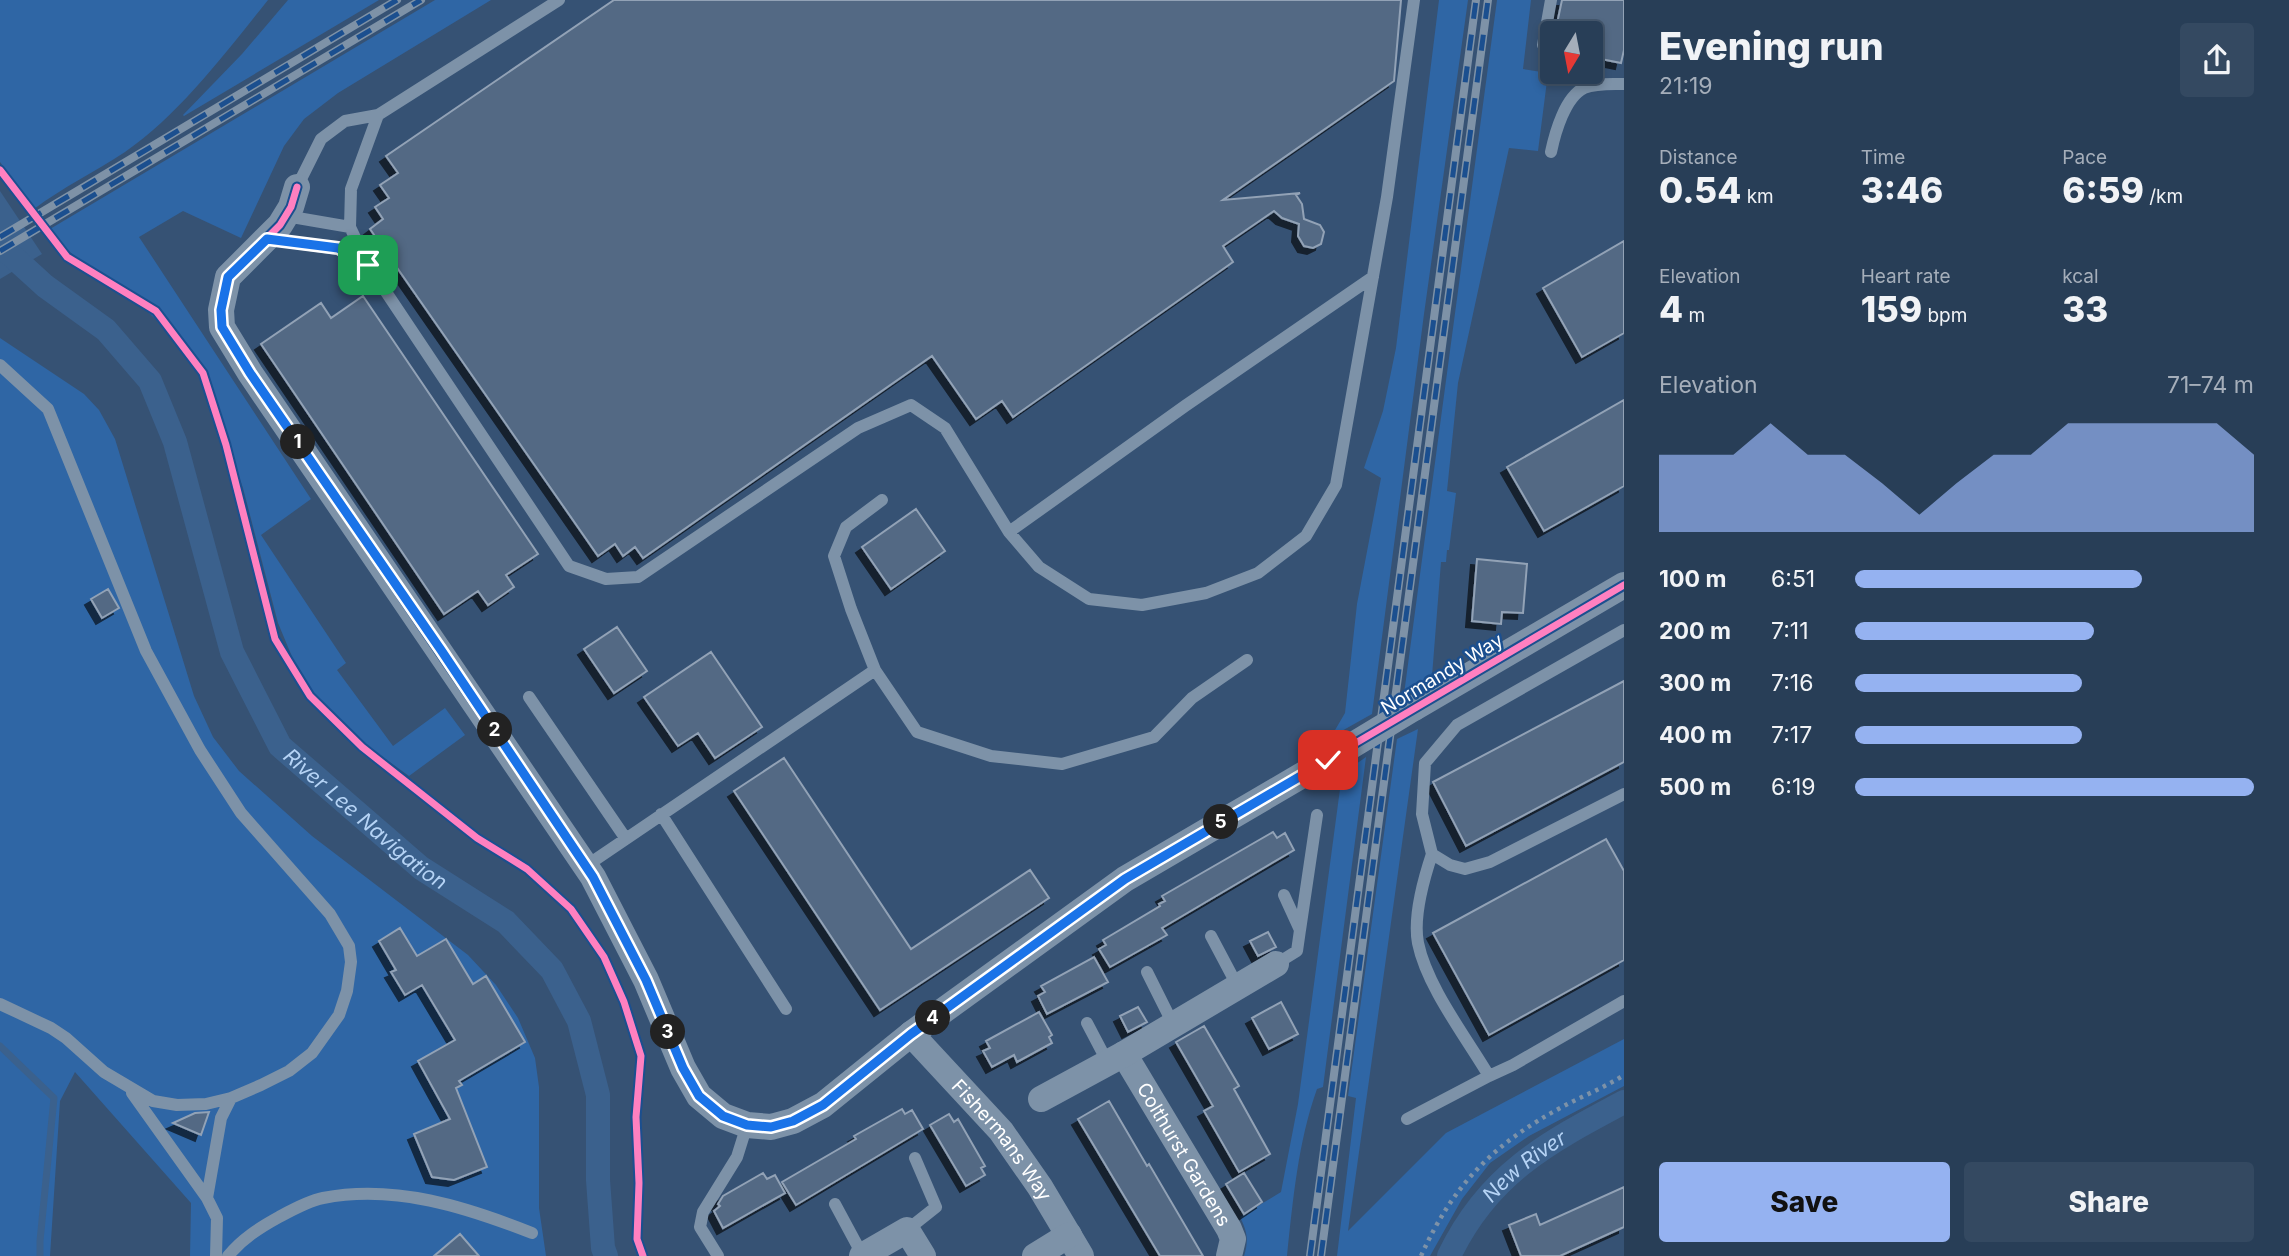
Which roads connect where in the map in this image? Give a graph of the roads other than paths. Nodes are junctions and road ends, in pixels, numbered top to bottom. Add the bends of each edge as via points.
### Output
1 (559, 0) edge
2 (1414, 0) edge
3 (1551, 0) edge
4 (1547, 21) edge
5 (1624, 84) edge
6 (378, 115) junction
7 (1551, 152) dead end
8 (297, 187) joint
9 (286, 216) junction
10 (350, 227) junction
11 (267, 239) junction
12 (368, 265) junction
13 (1373, 277) junction
14 (0, 365) edge
15 (883, 500) dead end
16 (1009, 532) junction
17 (1624, 585) edge
18 (1624, 630) edge
19 (1247, 660) dead end
20 (875, 670) junction
21 (529, 697) dead end
22 (1624, 795) edge
23 (661, 814) junction
24 (1317, 815) dead end
25 (626, 839) junction
26 (1432, 854) junction
27 (586, 866) junction
28 (1284, 895) dead end
29 (1300, 930) junction
30 (1211, 936) dead end
31 (1276, 964) joint
32 (1147, 972) dead end
33 (1238, 987) junction
34 (1624, 1001) edge
35 (0, 1004) edge
36 (786, 1009) dead end
37 (1087, 1023) dead end
38 (1173, 1024) junction
39 (911, 1034) junction
40 (1116, 1059) junction
41 (1489, 1076) junction
42 (129, 1088) junction
43 (231, 1098) junction
44 (1041, 1099) dead end
45 (1407, 1119) dead end
46 (747, 1125) junction
47 (915, 1158) dead end
48 (207, 1198) junction
49 (835, 1205) dead end
50 (907, 1230) junction
51 (532, 1233) dead end
52 (1075, 1245) edge
53 (216, 1256) edge
54 (228, 1256) edge
55 (718, 1256) edge
56 (862, 1256) edge
57 (923, 1256) edge
58 (1035, 1256) edge
59 (1228, 1256) edge

1 - 6 lane
2 - 13 lane
3 - 4 lane
5 - 7 lane via 1582,89 1562,115
6 - 8 lane via 345,121 321,139
6 - 10 lane via 351,189
8 - 9 street, Normandy Way
9 - 10 lane
9 - 11 street, Normandy Way
10 - 12 lane
11 - 12 lane via 338,248
11 - 27 street, Normandy Way via 228,277 222,327
12 - 16 lane via 569,566 606,579 638,577 858,428 911,405 945,428
13 - 16 lane
13 - 16 lane via 1336,485 1306,536 1258,573 1206,593 1142,605 1088,599 1039,567
14 - 43 lane via 48,409 146,651 200,750 241,813 330,914 349,946 347,990 327,1034 289,1071
15 - 20 lane via 846,527 835,556
17 - 39 street, Normandy Way, bridge via 1125,879
18 - 26 lane via 1457,725 1425,764 1422,814
19 - 20 lane via 1192,698 1153,737 1062,764 991,756 917,732
20 - 23 lane
21 - 25 lane
22 - 26 lane via 1490,862 1465,869
23 - 25 lane
23 - 36 lane
24 - 29 lane
25 - 27 lane
26 - 41 lane via 1421,887 1418,941 1428,975
27 - 46 street, Normandy Way via 699,1096 723,1116
28 - 29 lane
29 - 31 lane via 1297,951
30 - 33 lane
31 - 33 street
32 - 38 lane
33 - 38 street
34 - 41 lane
35 - 42 lane via 58,1033
37 - 40 lane
38 - 40 street
39 - 46 street, Normandy Way via 823,1105 771,1127
39 - 52 street, Fishermans Way via 1001,1131
40 - 44 street
40 - 59 street, Colthurst Gardens via 1229,1229 1233,1239
41 - 45 lane
42 - 43 lane via 153,1101 177,1105
42 - 48 lane
43 - 48 lane via 221,1118
46 - 55 lane via 737,1157 703,1212 700,1227
47 - 50 lane via 936,1207
48 - 53 lane via 217,1218
49 - 56 lane
50 - 56 street
50 - 57 street
51 - 54 lane via 465,1209 397,1194 356,1195 321,1198 292,1210 240,1241
52 - 58 street

